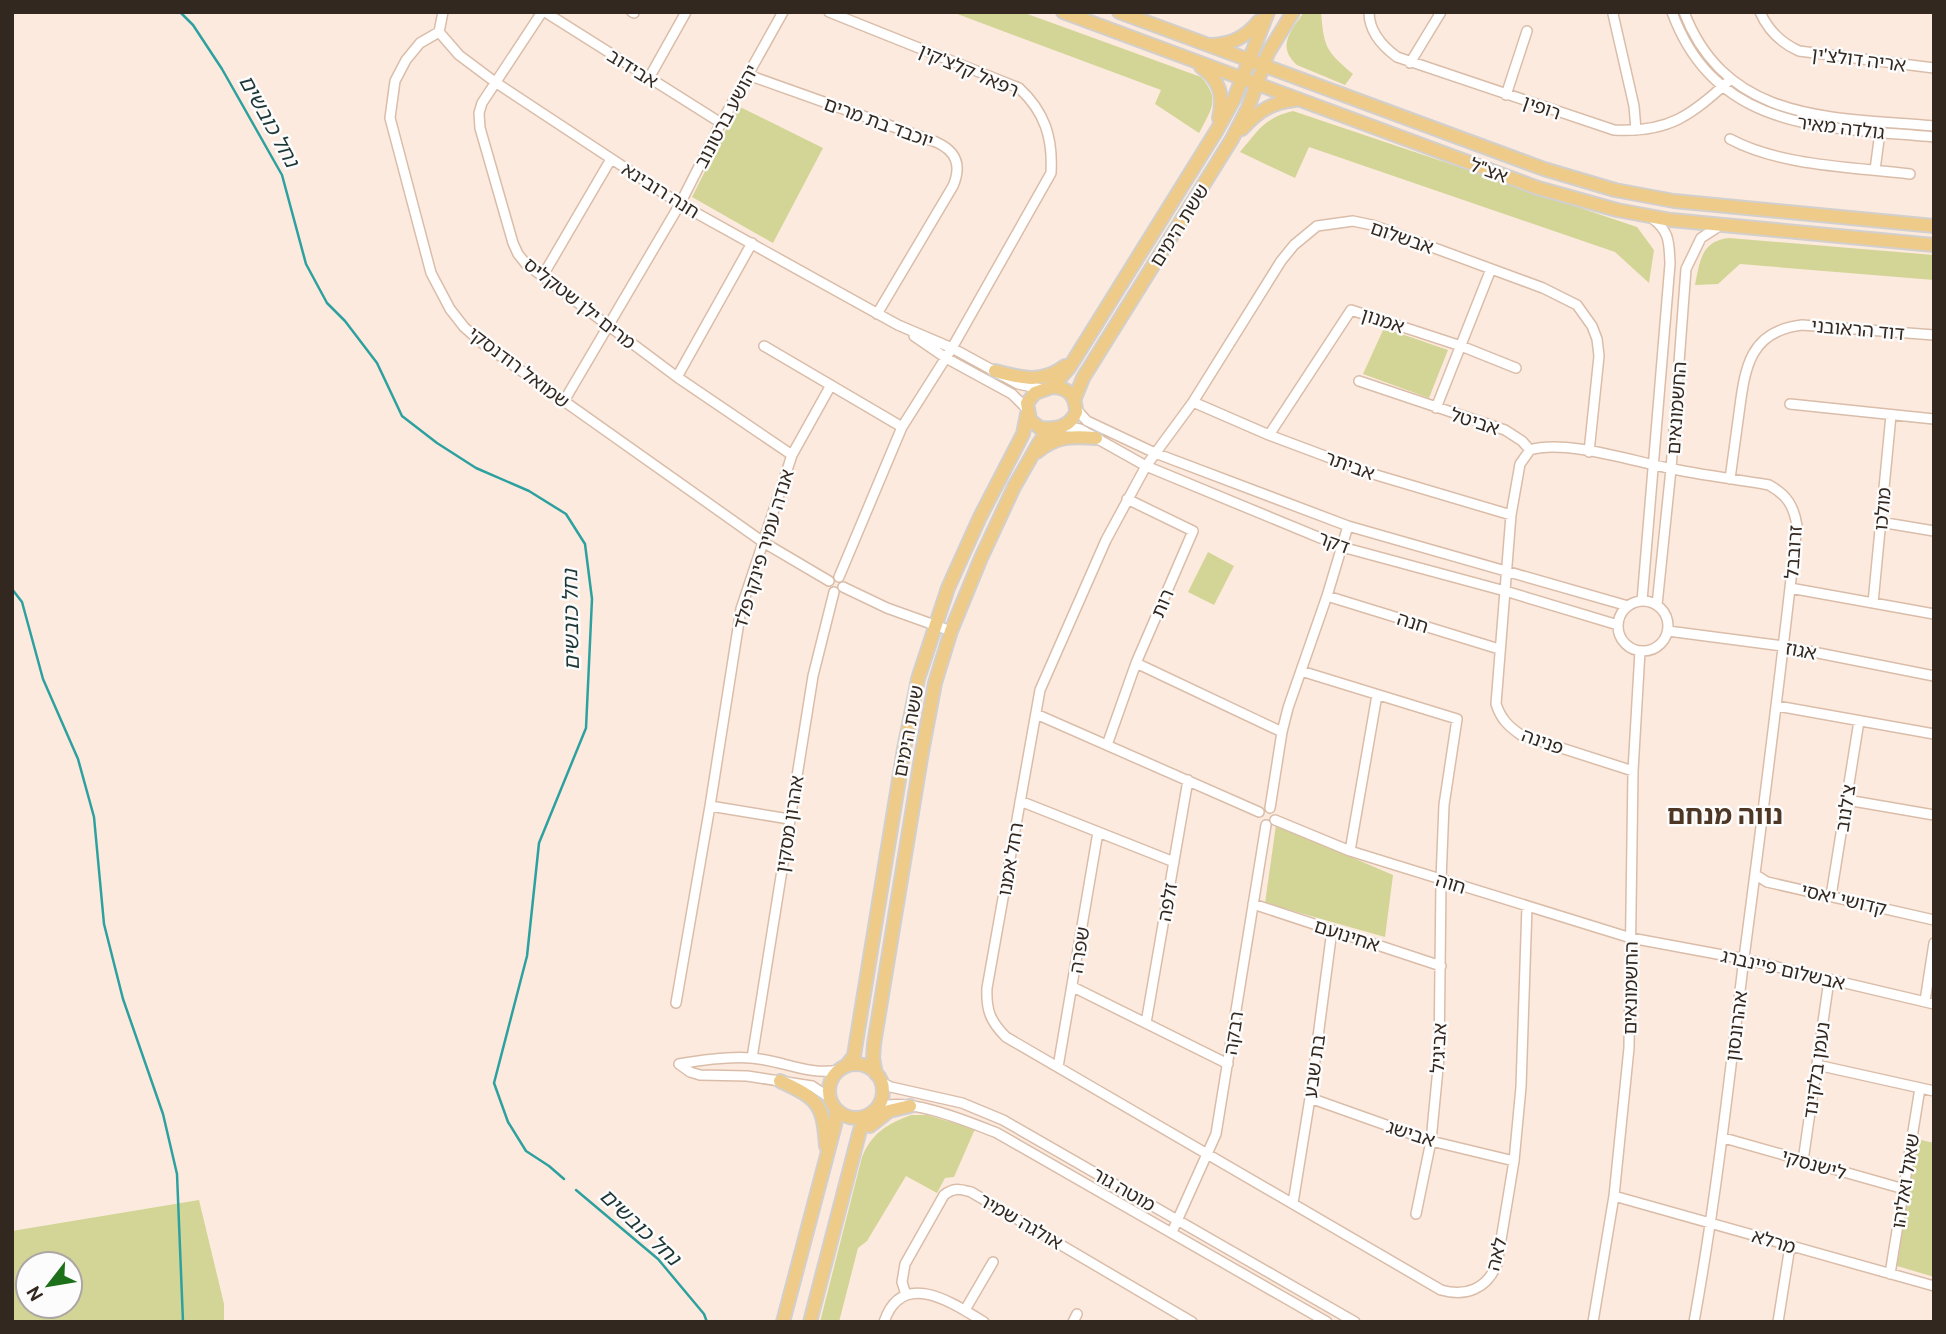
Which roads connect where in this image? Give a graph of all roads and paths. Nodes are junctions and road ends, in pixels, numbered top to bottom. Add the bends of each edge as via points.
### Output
1 (443, 12) edge
2 (544, 12) edge
3 (686, 12) edge
4 (783, 12) edge
5 (829, 12) edge
6 (1063, 12) edge
7 (1119, 12) edge
8 (1266, 12) edge
9 (1293, 12) edge
10 (1369, 12) edge
11 (1441, 12) edge
12 (1672, 12) edge
13 (1684, 12) edge
14 (1760, 12) edge
15 (1613, 14) dead end
16 (1527, 31) dead end
17 (439, 32) junction
18 (1274, 42) junction
19 (1209, 46) junction
20 (1193, 60) junction
21 (1248, 60) junction
22 (1410, 63) junction
23 (1262, 65) junction
24 (1934, 68) edge
25 (748, 75) junction
26 (649, 78) junction
27 (1242, 78) junction
28 (1297, 78) junction
29 (1731, 79) junction
30 (495, 82) junction
31 (1256, 84) junction
32 (1723, 87) junction
33 (1506, 95) junction
34 (1298, 99) junction
35 (721, 124) junction
36 (1934, 126) edge
37 (1217, 130) junction
38 (1636, 130) junction
39 (1880, 132) junction
40 (1934, 137) edge
41 (1730, 139) dead end
42 (1224, 151) junction
43 (611, 159) junction
44 (1875, 170) junction
45 (1910, 174) dead end
46 (680, 204) junction
47 (1651, 216) junction
48 (1721, 225) junction
49 (1934, 226) edge
50 (752, 243) junction
51 (1934, 245) edge
52 (1491, 269) junction
53 (542, 277) junction
54 (877, 314) junction
55 (898, 325) junction
56 (607, 326) junction
57 (1934, 335) edge
58 (764, 346) dead end
59 (1461, 346) junction
60 (952, 348) junction
61 (1082, 348) junction
62 (946, 358) junction
63 (1516, 368) dead end
64 (995, 371) junction
65 (677, 377) junction
66 (1359, 381) dead end
67 (831, 385) junction
68 (1048, 388) junction
69 (564, 401) junction
70 (1193, 402) junction
71 (1075, 404) junction
72 (1790, 404) dead end
73 (1437, 408) junction
74 (1027, 411) junction
75 (1891, 415) junction
76 (1934, 419) edge
77 (902, 427) junction
78 (1058, 427) junction
79 (1269, 435) junction
80 (1096, 438) junction
81 (1530, 450) junction
82 (1589, 452) junction
83 (1155, 453) junction
84 (792, 455) junction
85 (1031, 456) junction
86 (1654, 465) junction
87 (1146, 466) junction
88 (1671, 469) junction
89 (1730, 479) junction
90 (1128, 499) junction
91 (1511, 515) junction
92 (1881, 522) junction
93 (1348, 526) junction
94 (1934, 531) edge
95 (763, 542) junction
96 (1342, 547) junction
97 (1507, 571) junction
98 (828, 581) junction
99 (841, 582) junction
100 (1790, 588) junction
101 (1505, 591) junction
102 (834, 592) junction
103 (1327, 596) junction
104 (1642, 601) junction
105 (1873, 603) junction
106 (1657, 605) junction
107 (1628, 606) junction
108 (1934, 614) edge
109 (934, 625) junction
110 (1618, 625) junction
111 (951, 631) junction
112 (1668, 631) junction
113 (1783, 646) junction
114 (1499, 649) junction
115 (1640, 651) junction
116 (1136, 663) junction
117 (1301, 671) junction
118 (1934, 676) edge
119 (1377, 695) junction
120 (1777, 706) junction
121 (1036, 714) junction
122 (1859, 721) junction
123 (1282, 732) junction
124 (1934, 734) edge
125 (1107, 745) junction
126 (1633, 771) junction
127 (1188, 780) junction
128 (1847, 800) junction
129 (1020, 801) junction
130 (710, 806) junction
131 (1269, 808) junction
132 (1259, 812) junction
133 (1934, 815) edge
134 (789, 819) junction
135 (1275, 820) junction
136 (1266, 825) junction
137 (1098, 832) junction
138 (1350, 851) junction
139 (1174, 862) junction
140 (1756, 875) junction
141 (1441, 880) junction
142 (1831, 896) junction
143 (1253, 904) junction
144 (1527, 906) junction
145 (1934, 920) edge
146 (1332, 930) junction
147 (1631, 937) junction
148 (1934, 943) edge
149 (1744, 960) junction
150 (1441, 966) junction
151 (1829, 980) junction
152 (1073, 987) junction
153 (1929, 1002) edge
154 (676, 1003) dead end
155 (1146, 1023) junction
156 (752, 1058) junction
157 (1228, 1064) junction
158 (1817, 1065) junction
159 (1058, 1067) junction
160 (843, 1068) junction
161 (879, 1078) junction
162 (780, 1081) junction
163 (1920, 1088) junction
164 (1934, 1091) edge
165 (1310, 1098) junction
166 (833, 1103) junction
167 (910, 1106) junction
168 (878, 1108) junction
169 (867, 1116) junction
170 (1724, 1138) junction
171 (1431, 1141) junction
172 (857, 1142) junction
173 (1208, 1154) junction
174 (827, 1155) junction
175 (1514, 1161) junction
176 (1803, 1161) junction
177 (1904, 1189) junction
178 (1614, 1196) junction
179 (1293, 1203) junction
180 (1416, 1214) dead end
181 (1179, 1220) junction
182 (1712, 1223) junction
183 (1172, 1232) junction
184 (1790, 1246) junction
185 (993, 1262) dead end
186 (1890, 1274) junction
187 (1934, 1286) edge
188 (906, 1295) junction
189 (965, 1310) junction
190 (783, 1322) edge
191 (810, 1322) edge
192 (884, 1322) edge
193 (984, 1322) edge
194 (1192, 1322) edge
195 (1327, 1322) edge
196 (1355, 1322) edge
197 (1593, 1322) edge
198 (1694, 1322) edge
199 (1778, 1322) edge

1 - 17 street
2 - 26 street, אבידוב
2 - 30 street, מרים ילן שטקליס
3 - 26 street
4 - 25 street, יהושע ברטונוב
5 - 60 street, רפאל קלצ'קין via 1019,88 1043,116 1052,152 1051,173
6 - 20 main road, אצ"ל
7 - 19 main road, אצ"ל
8 - 19 main road via 1248,33
8 - 21 main road, ששת הימים
9 - 18 main road, ששת הימים
10 - 22 street, רופין via 1373,31 1385,48
11 - 22 street
12 - 32 street, גולדה מאיר via 1691,51
13 - 29 street, גולדה מאיר via 1700,45
14 - 24 street, אריה דולצ'ין via 1770,31 1799,51
15 - 38 street
16 - 33 street
17 - 30 street, חנה רובינא via 459,55
17 - 69 street, שמואל רודנסקי via 420,43 406,60 395,81 390,118 431,272 464,327
18 - 23 main road, ששת הימים
18 - 28 main road via 1278,62
19 - 21 main road, אצ"ל
20 - 27 main road, אצ"ל
20 - 37 main road via 1209,72 1220,90
21 - 23 main road, אצ"ל
21 - 27 main road, ששת הימים
22 - 33 street, רופין
23 - 28 main road, אצ"ל
23 - 31 main road, ששת הימים
25 - 35 street, יהושע ברטונוב
25 - 54 street, יוכבד בת מרים via 936,142 957,160 953,186
26 - 35 street, אבידוב
27 - 31 main road, אצ"ל
27 - 37 main road, ששת הימים
28 - 49 main road, אצ"ל via 1544,169 1615,190 1712,205
29 - 32 street, רופין
29 - 36 street, גולדה מאיר via 1765,101 1797,111
30 - 43 street, חנה רובינא
30 - 53 street, מרים ילן שטקליס via 479,113 480,128 513,243 526,264
31 - 34 main road, אצ"ל
31 - 42 main road, ששת הימים
32 - 38 street, רופין via 1684,118
32 - 39 street, גולדה מאיר via 1760,111 1786,120
33 - 38 street, רופין via 1614,130
34 - 42 main road via 1258,112
34 - 47 main road, אצ"ל via 1538,188
35 - 46 street, יהושע ברטונוב
37 - 61 main road, ששת הימים
39 - 40 street, גולדה מאיר
39 - 44 street
41 - 44 street via 1775,157
42 - 71 main road, ששת הימים via 1083,378
43 - 46 street, חנה רובינא
43 - 53 street
44 - 45 street
46 - 50 street, חנה רובינא
46 - 56 street, יהושע ברטונוב
47 - 48 main road, אצ"ל
47 - 86 street, החשמונאים via 1668,238 1670,264
48 - 51 main road, אצ"ל
48 - 88 street, החשמונאים via 1701,238 1686,269
50 - 54 street, חנה רובינא
50 - 65 street
52 - 59 street
52 - 70 street, אבשלום via 1353,220 1317,226 1281,261
52 - 82 street, אבשלום via 1566,298 1592,326 1599,356
53 - 56 street, מרים ילן שטקליס
54 - 55 street, חנה רובינא
55 - 60 street, חנה רובינא
55 - 62 street, חנה רובינא
56 - 65 street, מרים ילן שטקליס
56 - 69 street, יהושע ברטונוב
57 - 89 street, דוד הראובני via 1802,325 1772,334 1756,348 1745,373
58 - 67 street
59 - 63 street, אמנון
59 - 73 street
59 - 79 street, אמנון via 1351,310
60 - 62 street, רפאל קלצ'קין
60 - 64 street, חנה רובינא
61 - 64 main road via 1067,364 1043,378
61 - 68 main road, ששת הימים
62 - 74 street, חנה רובינא via 1013,394
62 - 77 street
64 - 68 street, חנה רובינא via 1018,384
65 - 84 street, מרים ילן שטקליס
66 - 73 street, אביטל
67 - 77 street
67 - 84 street, אנדה עמיר פינקרפלד
68 - 71 main road via 1065,390
68 - 74 main road via 1035,393
69 - 95 street, שמואל רודנסקי
70 - 79 street, אביתר
70 - 83 street, אבשלום
71 - 78 main road via 1074,418
71 - 83 street, דקר via 1087,421
72 - 75 street
73 - 81 street, אביטל via 1505,430
74 - 78 main road via 1034,425
74 - 109 main road, ששת הימים via 1023,433 975,528
75 - 76 street
75 - 92 street, מולכו
77 - 99 street
78 - 80 street, דקר via 1080,429
78 - 85 main road, ששת הימים via 1046,433
79 - 91 street, אביתר via 1373,474
80 - 85 main road via 1055,439
80 - 87 street, דקר
81 - 82 street via 1559,447
81 - 91 street, פנינה via 1520,464
82 - 86 street
83 - 87 street, אבשלום
83 - 93 street, דקר
84 - 95 street, אנדה עמיר פינקרפלד
85 - 111 main road, ששת הימים via 996,524
86 - 88 street
86 - 104 street, החשמונאים
87 - 90 street, רחל אמנו
87 - 96 street, דקר
88 - 89 street, זרובבל
88 - 106 street, החשמונאים
89 - 100 street, זרובבל via 1769,485 1789,501 1797,526
90 - 116 street, רות via 1193,531
90 - 121 street, רחל אמנו via 1040,690
91 - 97 street, פנינה
92 - 94 street
92 - 105 street, מולכו
93 - 96 street
93 - 97 street, דקר
95 - 98 street, שמואל רודנסקי
95 - 130 street, אנדה עמיר פינקרפלד via 741,609
96 - 101 street, דקר
96 - 103 street
97 - 101 street, פנינה
97 - 107 street, דקר
98 - 99 street via 834,576
98 - 102 street
99 - 102 street via 841,590
99 - 109 street via 887,608
100 - 105 street
100 - 113 street, זרובבל
101 - 110 street, דקר
101 - 114 street, פנינה
102 - 134 street, אהרון מסקין via 813,676
103 - 114 street, חנה
103 - 117 street
104 - 106 street
104 - 107 street
105 - 108 street
106 - 112 street via 1667,617
107 - 110 street
109 - 111 street
109 - 160 main road, ששת הימים via 914,698 854,1056
110 - 115 street via 1626,645
111 - 161 main road, ששת הימים via 922,752 874,1044
112 - 113 street, אגוז
112 - 115 street via 1658,647
113 - 118 street, אגוז
113 - 120 street, אהרונסון
114 - 126 street, פנינה via 1496,704 1507,725 1521,735
115 - 126 street, החשמונאים
116 - 123 street
116 - 125 street, רות
117 - 119 street
117 - 123 street
119 - 138 street
119 - 141 street, אביגיל via 1457,719 1444,805
120 - 122 street
120 - 140 street, אהרונסון
121 - 125 street
121 - 129 street, רחל אמנו
122 - 124 street
122 - 128 street, צ'לנוב
123 - 131 street
125 - 127 street
126 - 147 street, החשמונאים
127 - 132 street
127 - 139 street, זלפה
128 - 133 street
128 - 142 street, צ'לנוב
129 - 137 street
129 - 159 street, רחל אמנו via 987,988 988,1014 1006,1037
130 - 134 street
130 - 154 street, אנדה עמיר פינקרפלד
131 - 132 street
131 - 135 street
132 - 136 street via 1260,822
134 - 156 street, אהרון מסקין
135 - 136 street
135 - 138 street, חוה
136 - 143 street, רבקה
137 - 139 street
137 - 152 street, שפרה
138 - 141 street, חוה
139 - 155 street, זלפה
140 - 142 street, קדושי יאסי
140 - 149 street, אהרונסון
141 - 144 street, חוה
141 - 150 street, אביגיל
142 - 145 street, קדושי יאסי
143 - 146 street, אחינועם
143 - 157 street, רבקה
144 - 147 street, חוה
144 - 175 street, לאה
146 - 150 street, אחינועם
146 - 165 street, בת שבע
147 - 149 street, אבשלום פיינברג
147 - 178 street, החשמונאים via 1629,1048
148 - 153 street
149 - 151 street, אבשלום פיינברג
149 - 170 street, אהרונסון
150 - 171 street, אביגיל
151 - 153 street, אבשלום פיינברג
151 - 158 street, נעמן בלקינד
152 - 155 street
152 - 159 street, שפרה
155 - 157 street
156 - 160 street via 816,1072
156 - 162 street via 679,1065 701,1075
157 - 173 street, רבקה via 1216,1135
158 - 163 street
158 - 176 street, נעמן בלקינד
159 - 173 street, רחל אמנו
160 - 161 main road via 863,1065
160 - 166 main road via 831,1083
161 - 168 main road via 882,1100
161 - 181 street, מוטה גור via 891,1087 962,1103 1003,1120
162 - 166 street via 812,1086
162 - 174 main road via 805,1093 819,1107
163 - 164 street
163 - 177 street, שאול ואליהו
165 - 171 street, אבישג
165 - 179 street, בת שבע
166 - 169 main road via 850,1118
166 - 174 main road via 835,1125
167 - 168 street, מוטה גור
167 - 172 main road via 882,1116
167 - 183 street, מוטה גור via 958,1117 997,1133
168 - 169 main road
169 - 172 main road
170 - 176 street, לישנסקי
170 - 182 street, אהרונסון
171 - 175 street, אבישג
171 - 180 street, אביגיל
172 - 191 main road
173 - 179 street, לאה
173 - 181 street, רבקה
174 - 190 main road
175 - 179 street, לאה via 1497,1265 1482,1286 1464,1293 1441,1290
176 - 177 street, לישנסקי
177 - 186 street, שאול ואליהו
178 - 182 street, מרלא
178 - 197 street, החשמונאים
181 - 183 street, רבקה
181 - 196 street, מוטה גור
182 - 184 street, מרלא
182 - 198 street, אהרונסון
183 - 195 street, מוטה גור
184 - 186 street, מרלא
184 - 199 street
185 - 189 street
186 - 187 street, מרלא
188 - 189 street via 924,1293
188 - 192 street via 889,1308
188 - 194 street, אולגה שמיר via 902,1282 905,1264 944,1195 960,1189
189 - 193 street

